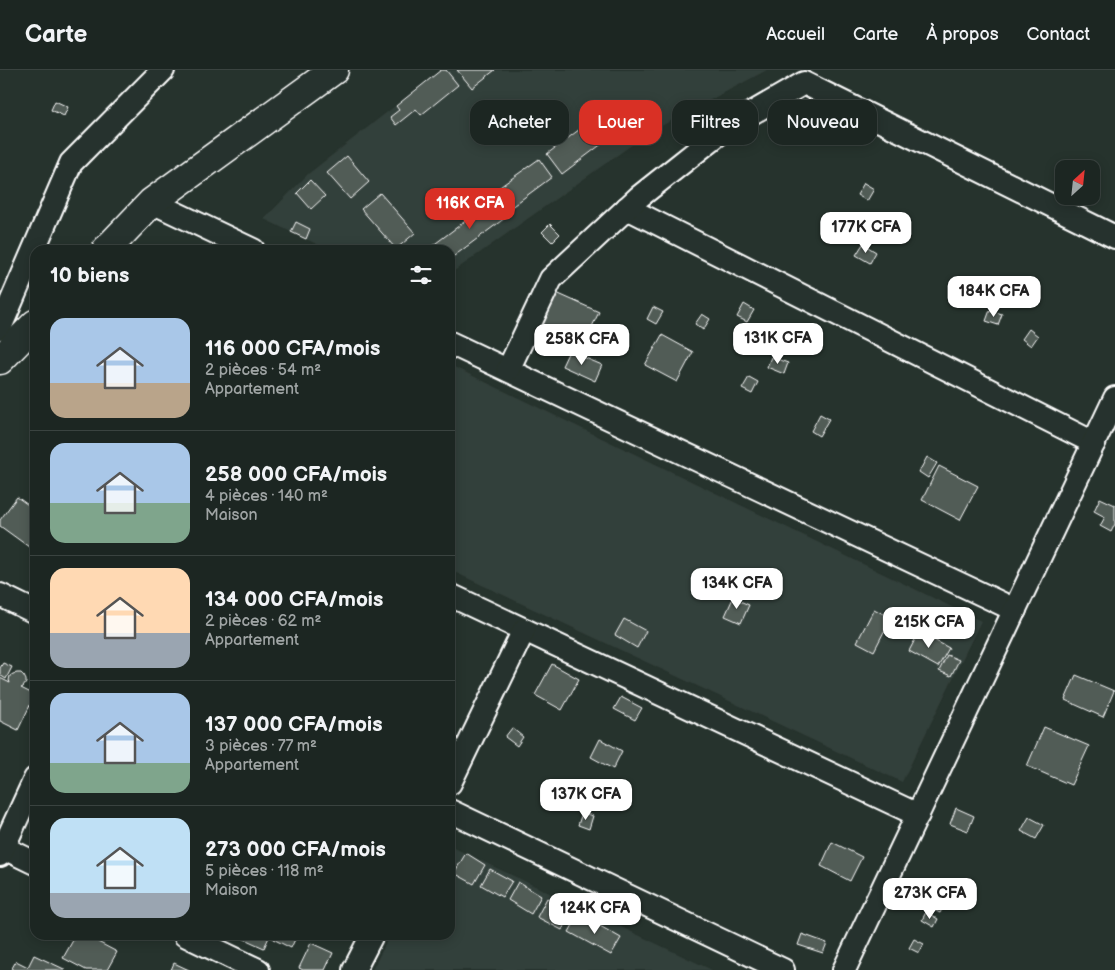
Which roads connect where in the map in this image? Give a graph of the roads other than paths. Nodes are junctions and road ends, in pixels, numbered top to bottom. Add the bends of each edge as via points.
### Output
1 (163, 70) edge
2 (334, 70) edge
3 (152, 202) junction
4 (627, 208) junction
5 (1115, 237) edge
6 (36, 245) edge
7 (111, 245) edge
8 (229, 245) edge
9 (30, 258) edge
10 (0, 328) edge
11 (30, 329) edge
12 (455, 345) edge
13 (0, 360) edge
14 (508, 370) junction
15 (1115, 398) edge
16 (1094, 443) junction
17 (0, 595) edge
18 (455, 597) edge
19 (30, 610) edge
20 (1015, 610) junction
21 (524, 630) junction
22 (455, 773) edge
23 (30, 789) edge
24 (455, 813) edge
25 (918, 815) junction
26 (1, 850) edge
27 (30, 861) edge
28 (195, 940) edge
29 (369, 940) edge
30 (258, 970) edge
31 (354, 970) edge
32 (783, 970) edge
33 (844, 970) edge

1 - 6 street via 71,163
2 - 3 main road
3 - 7 main road
3 - 8 street
4 - 5 street via 726,128 804,83
4 - 14 street via 551,279
4 - 16 street
9 - 10 street
11 - 13 main road
12 - 14 street
14 - 20 street
15 - 16 street
16 - 20 street
17 - 19 street
18 - 21 street
20 - 25 street
21 - 22 street
21 - 25 street
23 - 26 street
24 - 32 street
25 - 33 street
26 - 27 street
28 - 30 street
29 - 31 street

